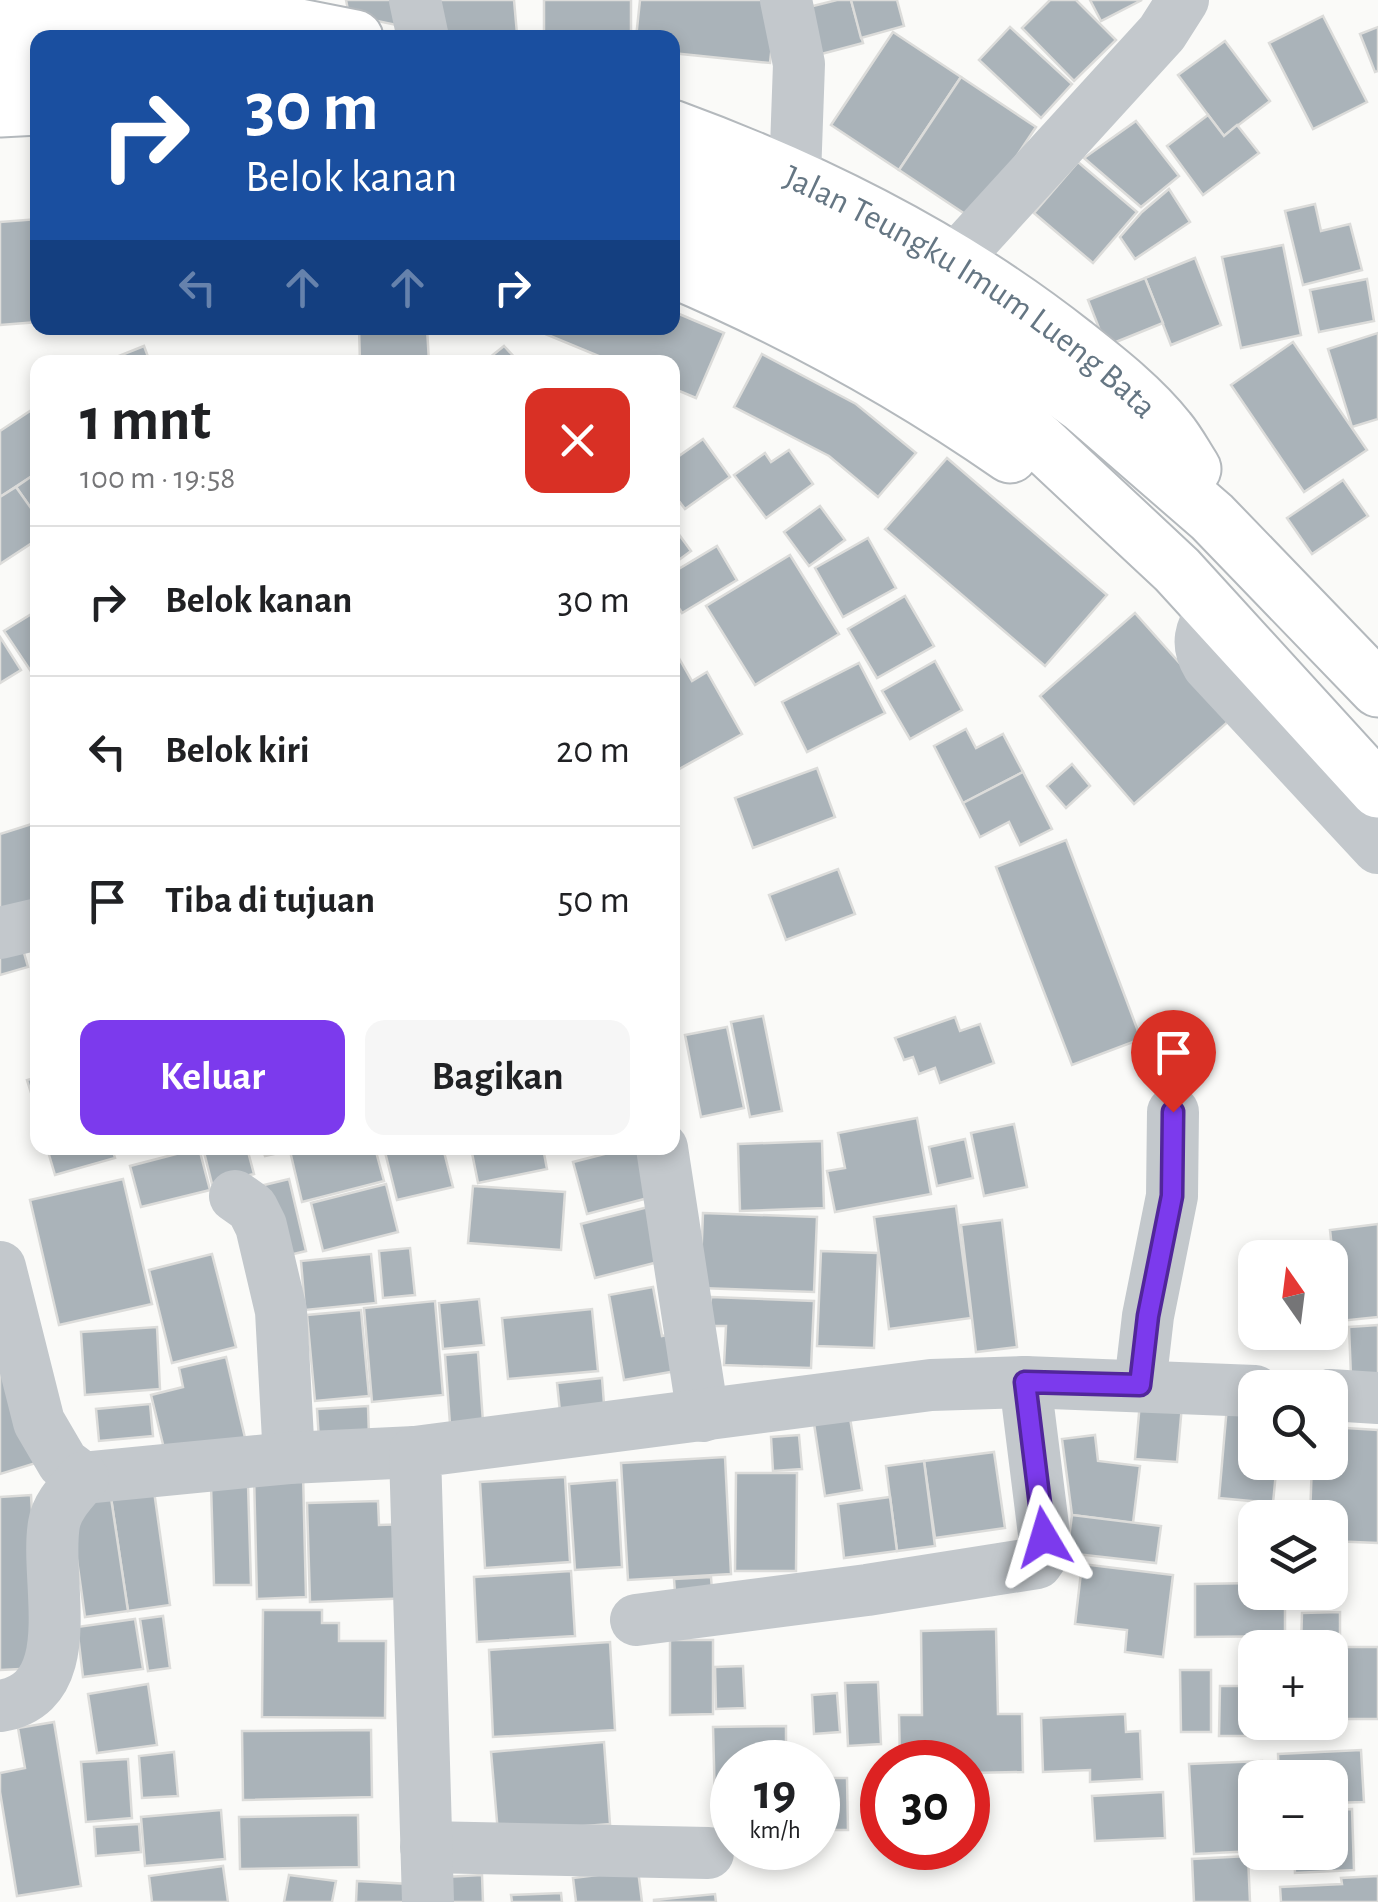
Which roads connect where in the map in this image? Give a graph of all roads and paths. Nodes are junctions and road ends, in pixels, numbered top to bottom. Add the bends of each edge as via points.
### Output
1 (415, 0) edge
2 (786, 0) edge
3 (1183, 0) edge
4 (0, 12) edge
5 (315, 30) edge
6 (421, 30) edge
7 (30, 59) edge
8 (0, 61) edge
9 (30, 107) edge
10 (0, 109) edge
11 (680, 131) edge
12 (30, 142) edge
13 (0, 143) edge
14 (680, 174) edge
15 (795, 176) junction
16 (680, 222) edge
17 (954, 261) junction
18 (680, 272) edge
19 (1212, 517) junction
20 (1195, 589) junction
21 (1378, 689) edge
22 (1378, 790) edge
23 (1378, 848) edge
24 (30, 926) edge
25 (0, 933) edge
26 (1173, 1112) dead end
27 (663, 1155) edge
28 (236, 1196) dead end
29 (0, 1268) edge
30 (1025, 1382) junction
31 (1140, 1385) junction
32 (1238, 1390) edge
33 (1348, 1396) edge
34 (1378, 1398) edge
35 (703, 1416) junction
36 (415, 1452) junction
37 (290, 1458) junction
38 (83, 1478) junction
39 (636, 1620) dead end
40 (0, 1706) edge
41 (426, 1847) junction
42 (708, 1853) dead end
43 (428, 1902) edge

1 - 6 street
2 - 15 street via 799,64
3 - 17 street via 1162,33
4 - 5 highway via 234,14
7 - 8 highway
9 - 10 highway
11 - 15 highway, Jalan Teungku Imum Lueng Bata
12 - 13 highway
14 - 19 highway, Jalan Teungku Imum Lueng Bata via 788,216 962,317 1082,405
15 - 17 highway, Jalan Teungku Imum Lueng Bata
16 - 20 highway via 799,276 972,383
17 - 19 highway, Jalan Teungku Imum Lueng Bata via 1113,375 1168,430 1195,472
18 - 20 highway via 964,423
19 - 21 highway, Jalan Teungku Imum Lueng Bata
20 - 22 highway
20 - 23 street via 1201,653 1208,664
24 - 25 street
26 - 31 street via 1172,1196
27 - 35 street
28 - 37 street via 261,1226 281,1312
29 - 38 street via 39,1422 63,1464
30 - 31 street
30 - 35 street via 931,1385
30 - 39 street via 1046,1550 1037,1563
31 - 32 street
33 - 34 street
35 - 36 street
36 - 37 street
36 - 41 street
37 - 38 street
38 - 40 street via 54,1522 53,1654 46,1675 35,1692
41 - 42 street
41 - 43 street

